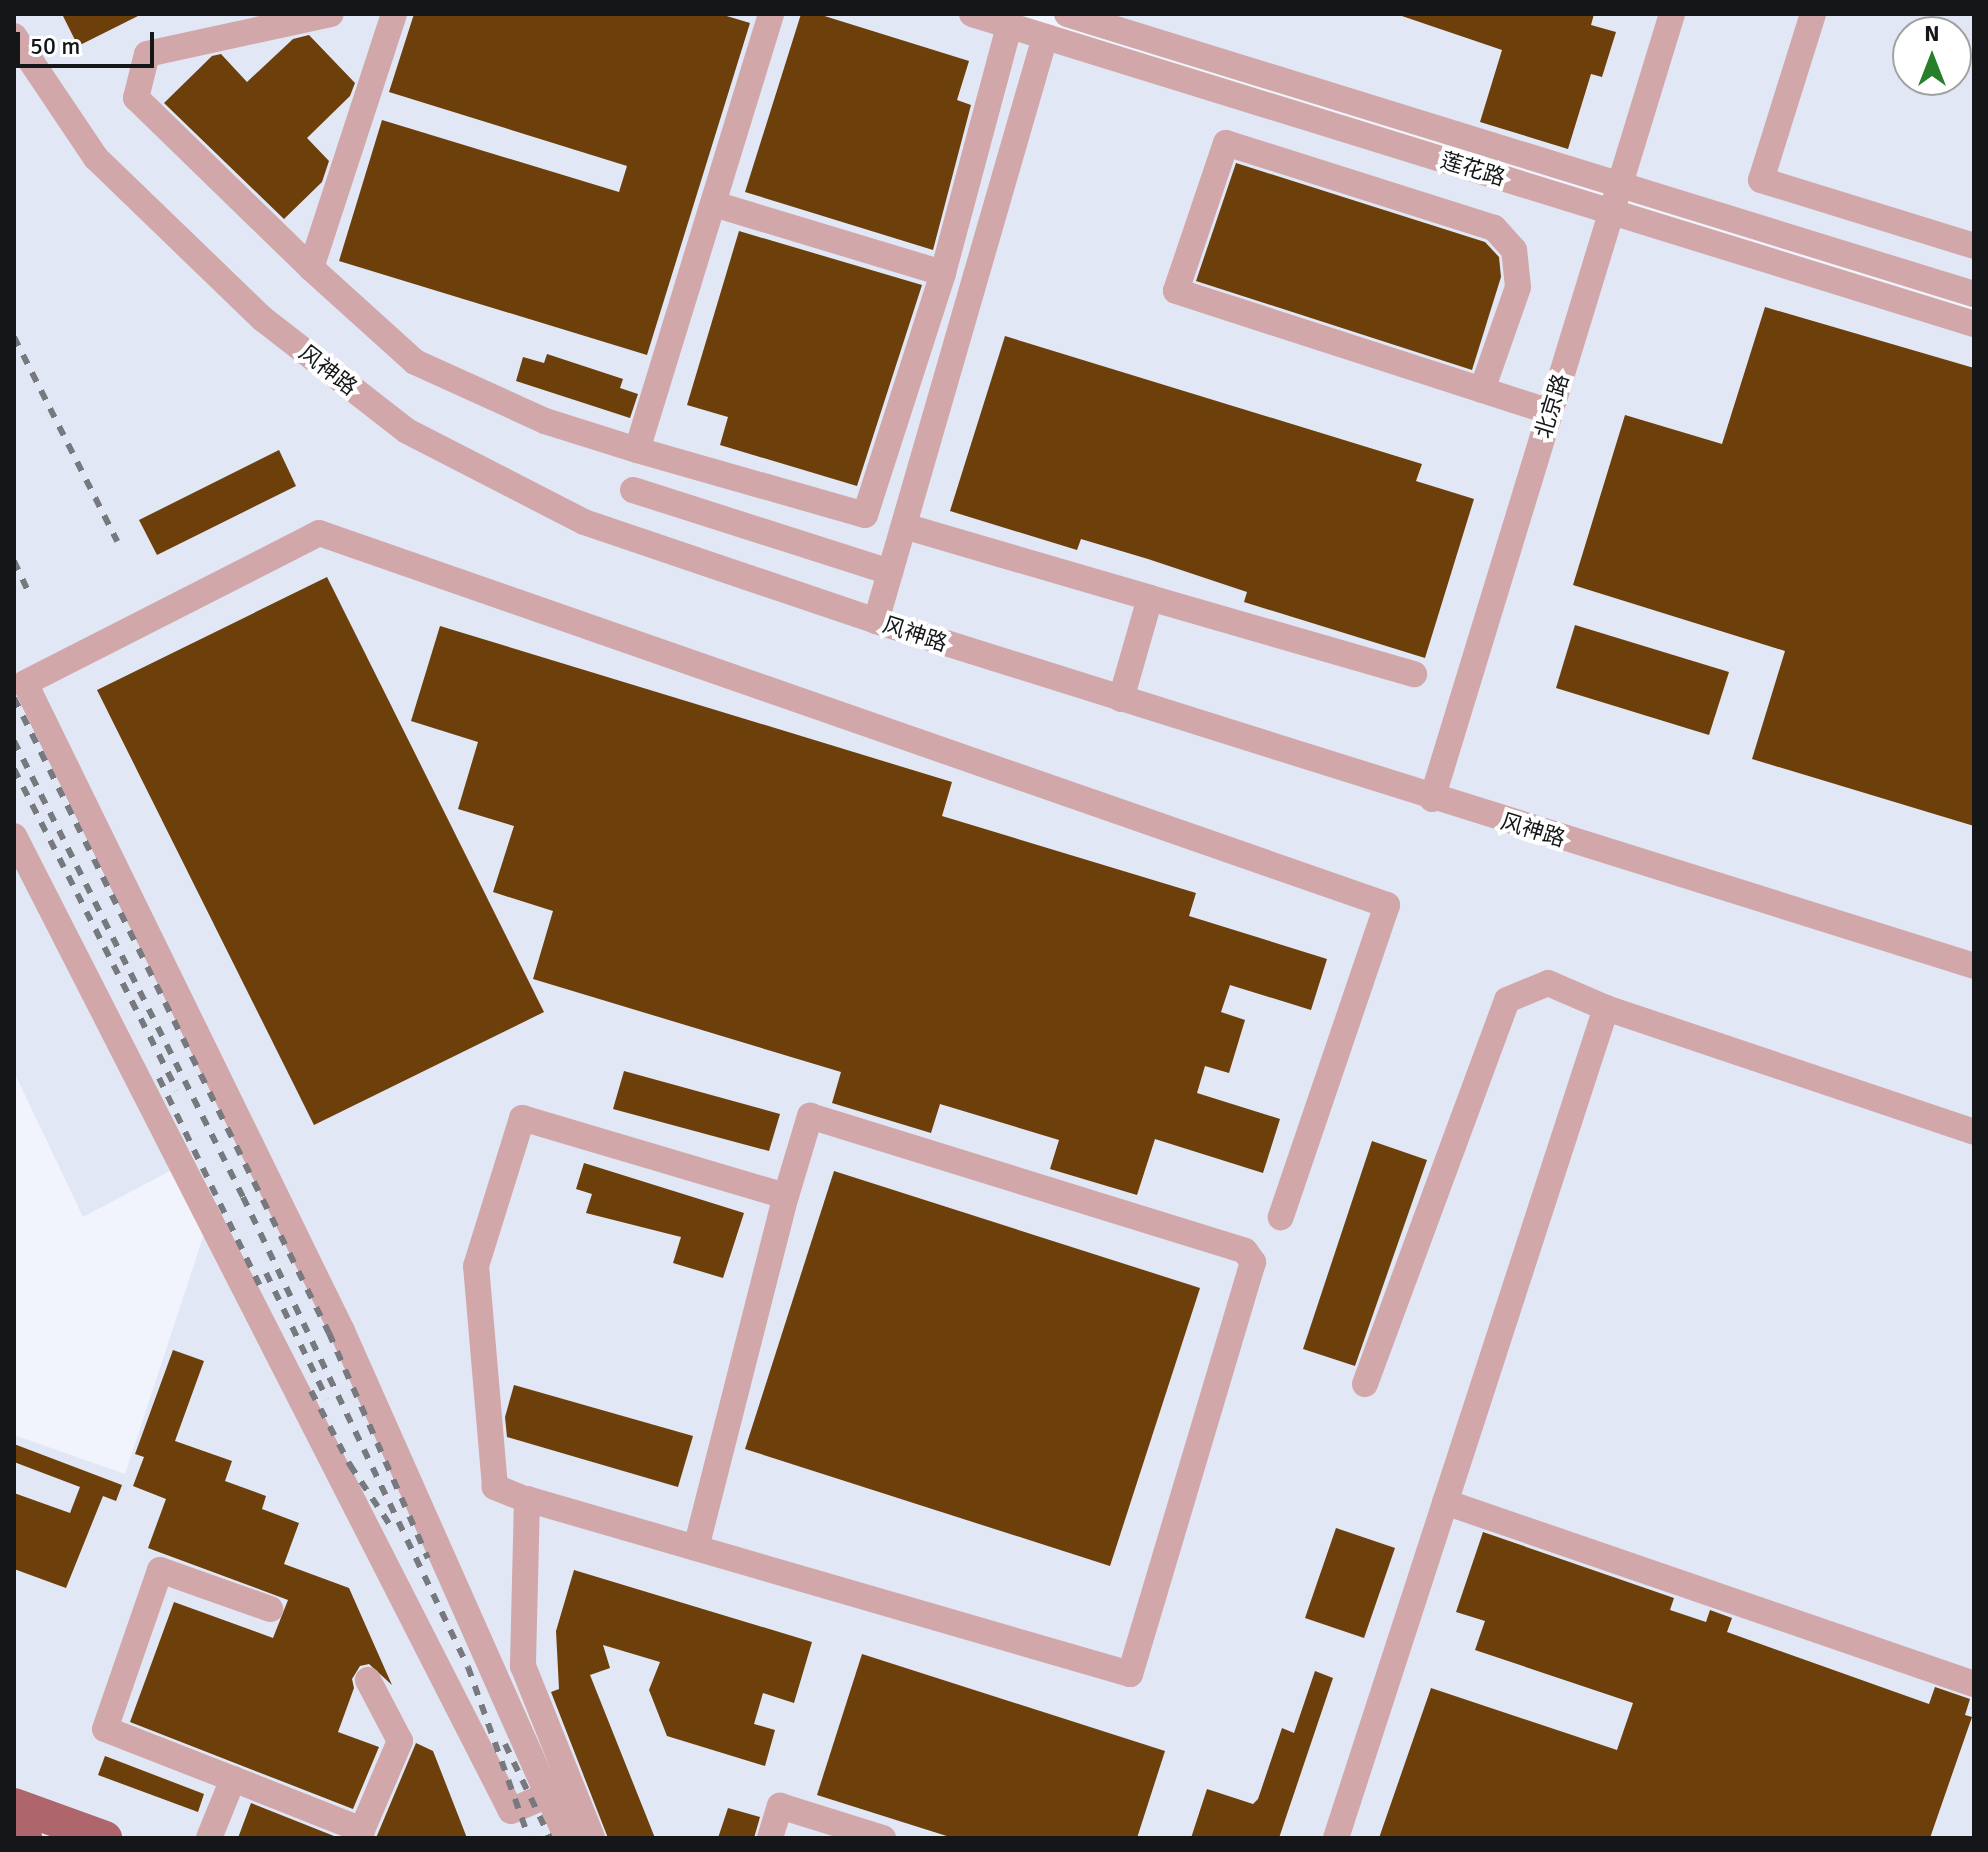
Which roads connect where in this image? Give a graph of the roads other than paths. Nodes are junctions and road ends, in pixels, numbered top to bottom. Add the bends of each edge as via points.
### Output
1 (331, 14) edge
2 (394, 14) edge
3 (771, 14) edge
4 (972, 14) edge
5 (1067, 14) edge
6 (1672, 14) edge
7 (1813, 14) edge
8 (1009, 26) junction
9 (14, 36) edge
10 (1045, 37) junction
11 (1619, 186) junction
12 (714, 204) junction
13 (1612, 212) junction
14 (1974, 246) edge
15 (311, 268) junction
16 (943, 273) junction
17 (1974, 294) edge
18 (1974, 324) edge
19 (1482, 390) junction
20 (1550, 412) junction
21 (637, 450) junction
22 (633, 490) dead end
23 (904, 526) junction
24 (890, 572) junction
25 (1150, 598) junction
26 (876, 621) junction
27 (1414, 674) dead end
28 (1121, 699) junction
29 (1432, 799) junction
30 (14, 836) edge
31 (1974, 966) edge
32 (1606, 1008) junction
33 (1974, 1132) edge
34 (786, 1196) junction
35 (1281, 1217) dead end
36 (1365, 1384) dead end
37 (527, 1500) junction
38 (1445, 1502) junction
39 (696, 1548) junction
40 (270, 1609) dead end
41 (368, 1680) dead end
42 (1974, 1684) edge
43 (233, 1779) junction
44 (550, 1794) junction
45 (14, 1805) edge
46 (14, 1834) edge
47 (25, 1838) edge
48 (105, 1838) edge
49 (209, 1838) edge
50 (567, 1838) edge
51 (592, 1838) edge
52 (770, 1838) edge
53 (883, 1838) edge
54 (1336, 1838) edge

1 - 15 street via 147,54 136,98
2 - 15 street
3 - 12 street
4 - 8 street, 莲花路
5 - 11 street, 莲花路
6 - 11 street, 北京路
7 - 14 street via 1761,180
8 - 10 street, 莲花路
8 - 16 street
9 - 26 street, 风神路 via 96,158 263,319 407,431 584,522
10 - 13 street, 莲花路
10 - 23 street
11 - 13 street, 北京路
11 - 17 street, 莲花路
12 - 16 street
12 - 21 street
13 - 18 street, 莲花路
13 - 20 street, 北京路
15 - 21 street via 415,362 545,421
16 - 21 street via 865,515
19 - 19 street via 1518,287 1514,250 1494,228 1226,143 1176,291
19 - 20 street
20 - 29 street, 北京路
22 - 24 street
23 - 24 street
23 - 25 street
24 - 26 street
25 - 27 street
25 - 28 street
26 - 28 street, 风神路
28 - 29 street, 风神路
29 - 31 street, 风神路
30 - 44 street via 511,1811
32 - 33 street
32 - 36 street via 1548,983 1507,1000
32 - 38 street
34 - 37 street via 522,1118 476,1266 495,1487
34 - 39 street
34 - 39 street via 810,1116 1245,1251 1253,1262 1252,1279 1130,1674
35 - 44 street via 1387,905 319,533 25,683 342,1331
37 - 39 street
37 - 51 street via 523,1666
38 - 42 street
38 - 54 street
40 - 43 street via 160,1570 105,1729
41 - 43 street via 400,1741 362,1830
43 - 49 street
44 - 50 street
45 - 48 main road
46 - 47 main road
52 - 53 street via 780,1806

